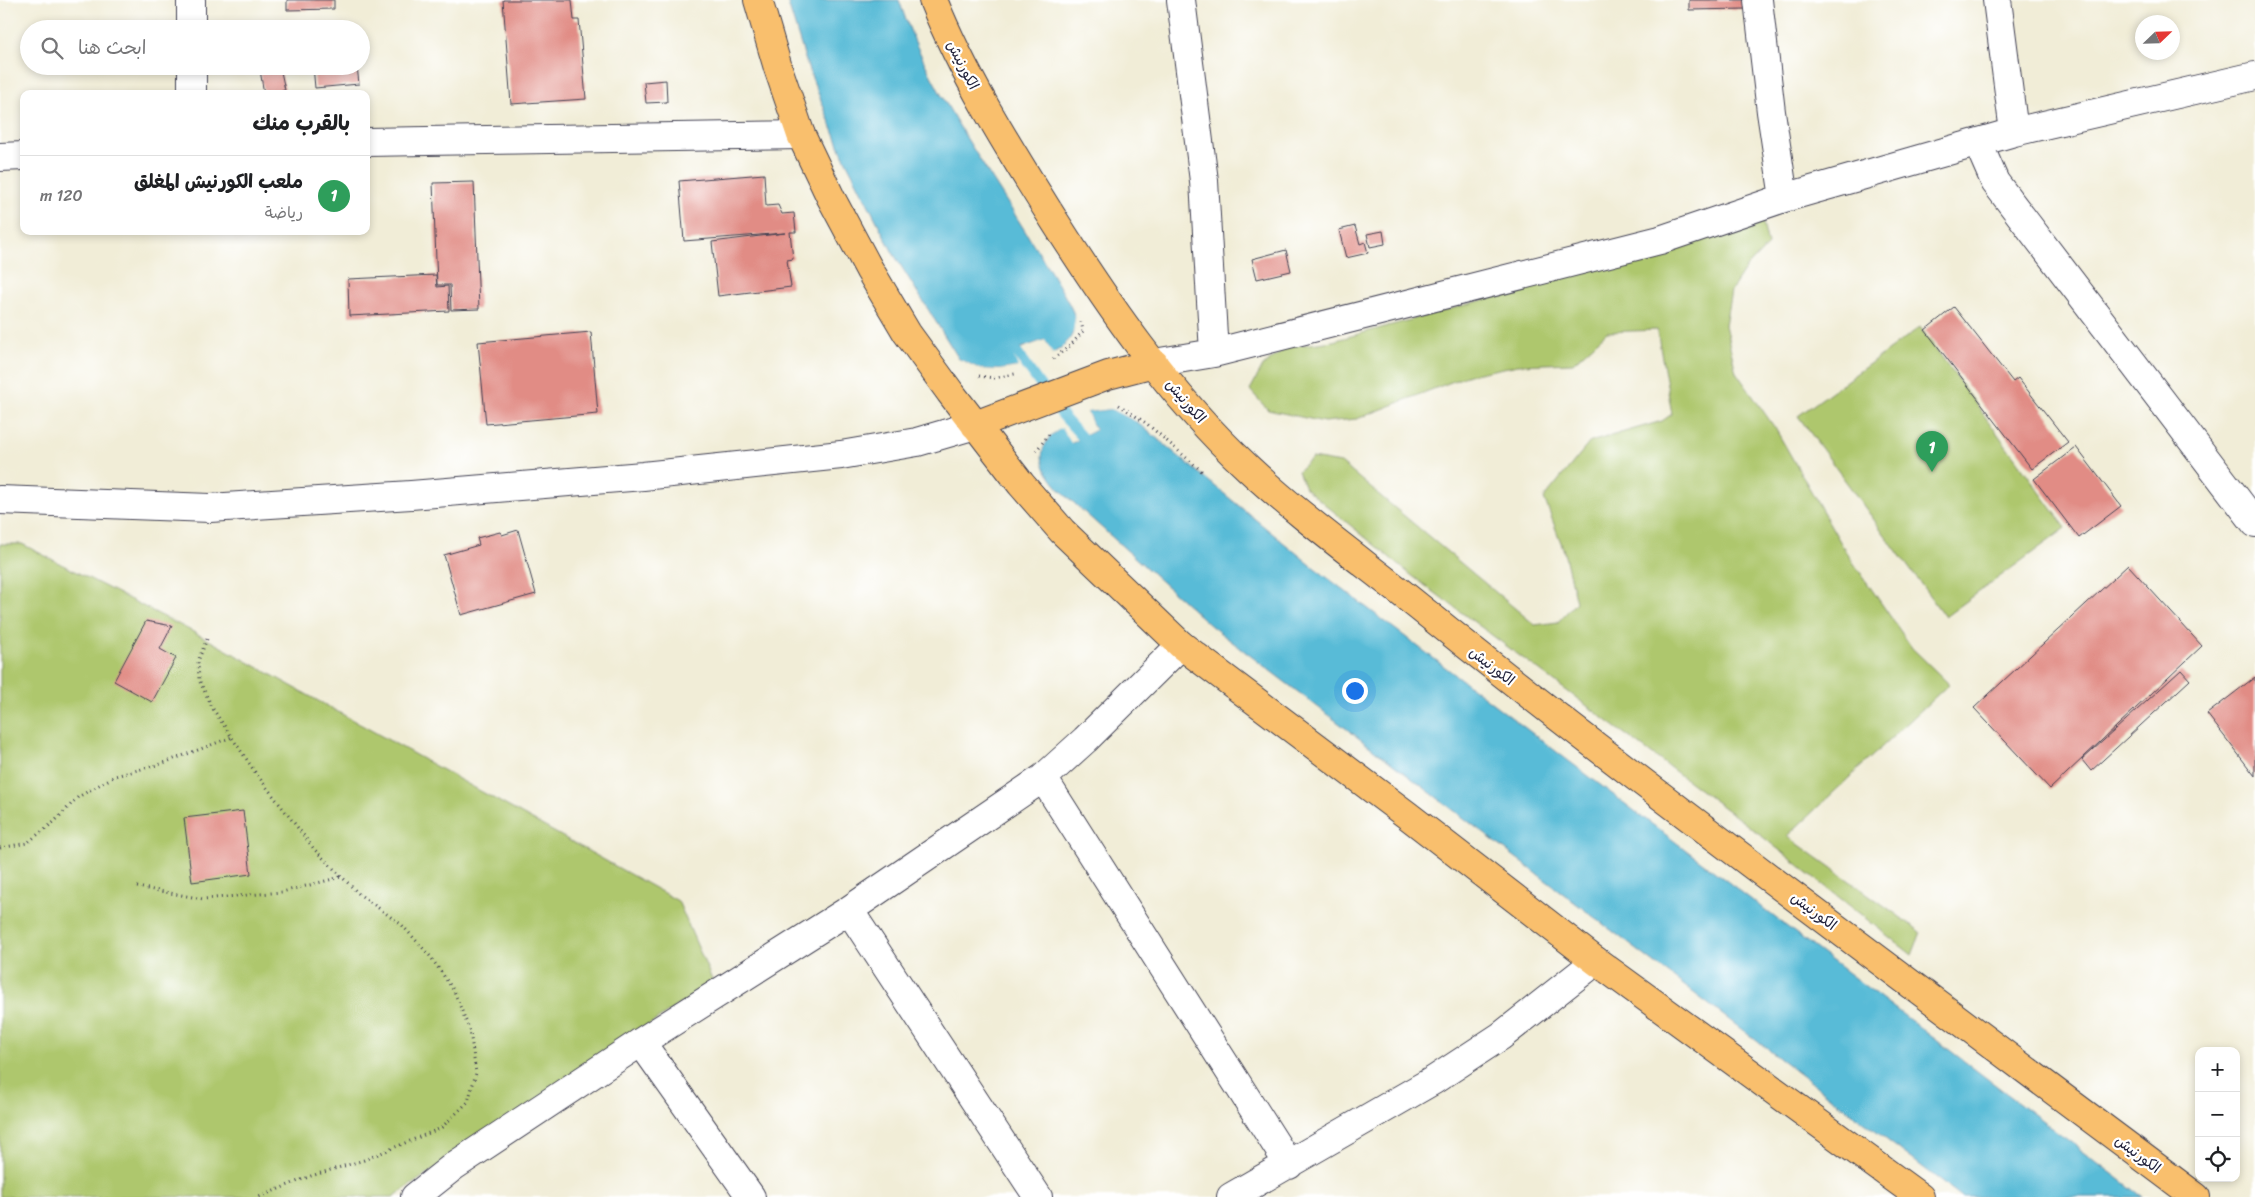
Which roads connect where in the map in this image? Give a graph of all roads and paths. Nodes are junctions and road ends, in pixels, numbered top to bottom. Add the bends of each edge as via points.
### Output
1 (191, 0) edge
2 (758, 0) edge
3 (932, 0) edge
4 (1181, 0) edge
5 (1758, 0) edge
6 (1997, 0) edge
7 (191, 20) edge
8 (192, 75) edge
9 (2255, 76) edge
10 (192, 90) edge
11 (2014, 132) junction
12 (802, 135) junction
13 (370, 142) edge
14 (1978, 143) junction
15 (20, 156) edge
16 (0, 157) edge
17 (1784, 198) junction
18 (1083, 331) dead end
19 (1214, 353) junction
20 (1050, 361) dead end
21 (1154, 363) junction
22 (1019, 373) dead end
23 (978, 375) dead end
24 (975, 425) junction
25 (0, 500) edge
26 (2255, 523) edge
27 (207, 639) dead end
28 (1181, 645) junction
29 (232, 737) junction
30 (1043, 778) junction
31 (0, 848) edge
32 (342, 877) junction
33 (137, 887) dead end
34 (849, 910) junction
35 (1596, 961) junction
36 (641, 1042) junction
37 (1289, 1165) junction
38 (259, 1197) edge
39 (415, 1197) edge
40 (751, 1197) edge
41 (1038, 1197) edge
42 (1231, 1197) edge
43 (1920, 1197) edge
44 (2196, 1197) edge

1 - 7 street
2 - 12 main road
3 - 21 main road, الكورنيش via 958,58 1007,146 1078,257
4 - 19 street via 1204,181
5 - 17 street
6 - 11 street
8 - 10 street
9 - 11 street
11 - 14 street
12 - 13 street
12 - 24 main road via 836,206 902,325
14 - 17 street
14 - 26 street via 1995,182
15 - 16 street
17 - 19 street via 1660,240
18 - 20 path
19 - 21 street
21 - 24 main road via 1108,375
21 - 44 main road, الكورنيش via 1246,466 1316,526 1711,834
22 - 23 path via 994,378
24 - 25 street via 917,442 841,455 643,476 411,495 210,508
24 - 28 main road via 1062,531
27 - 29 path via 198,661 199,680 212,709
28 - 30 street
28 - 35 main road
29 - 31 path via 160,764 115,776 78,797 54,822 27,842
29 - 32 path via 314,849
30 - 34 street
30 - 37 street
32 - 33 path via 282,892 203,899
32 - 38 path via 359,894 402,925 430,956 454,991 470,1031 476,1074 468,1102 441,1128 364,1160 311,1176
34 - 36 street
34 - 41 street
35 - 37 street via 1501,1036 1434,1080
35 - 43 main road
36 - 39 street via 454,1166
36 - 40 street
37 - 42 street

